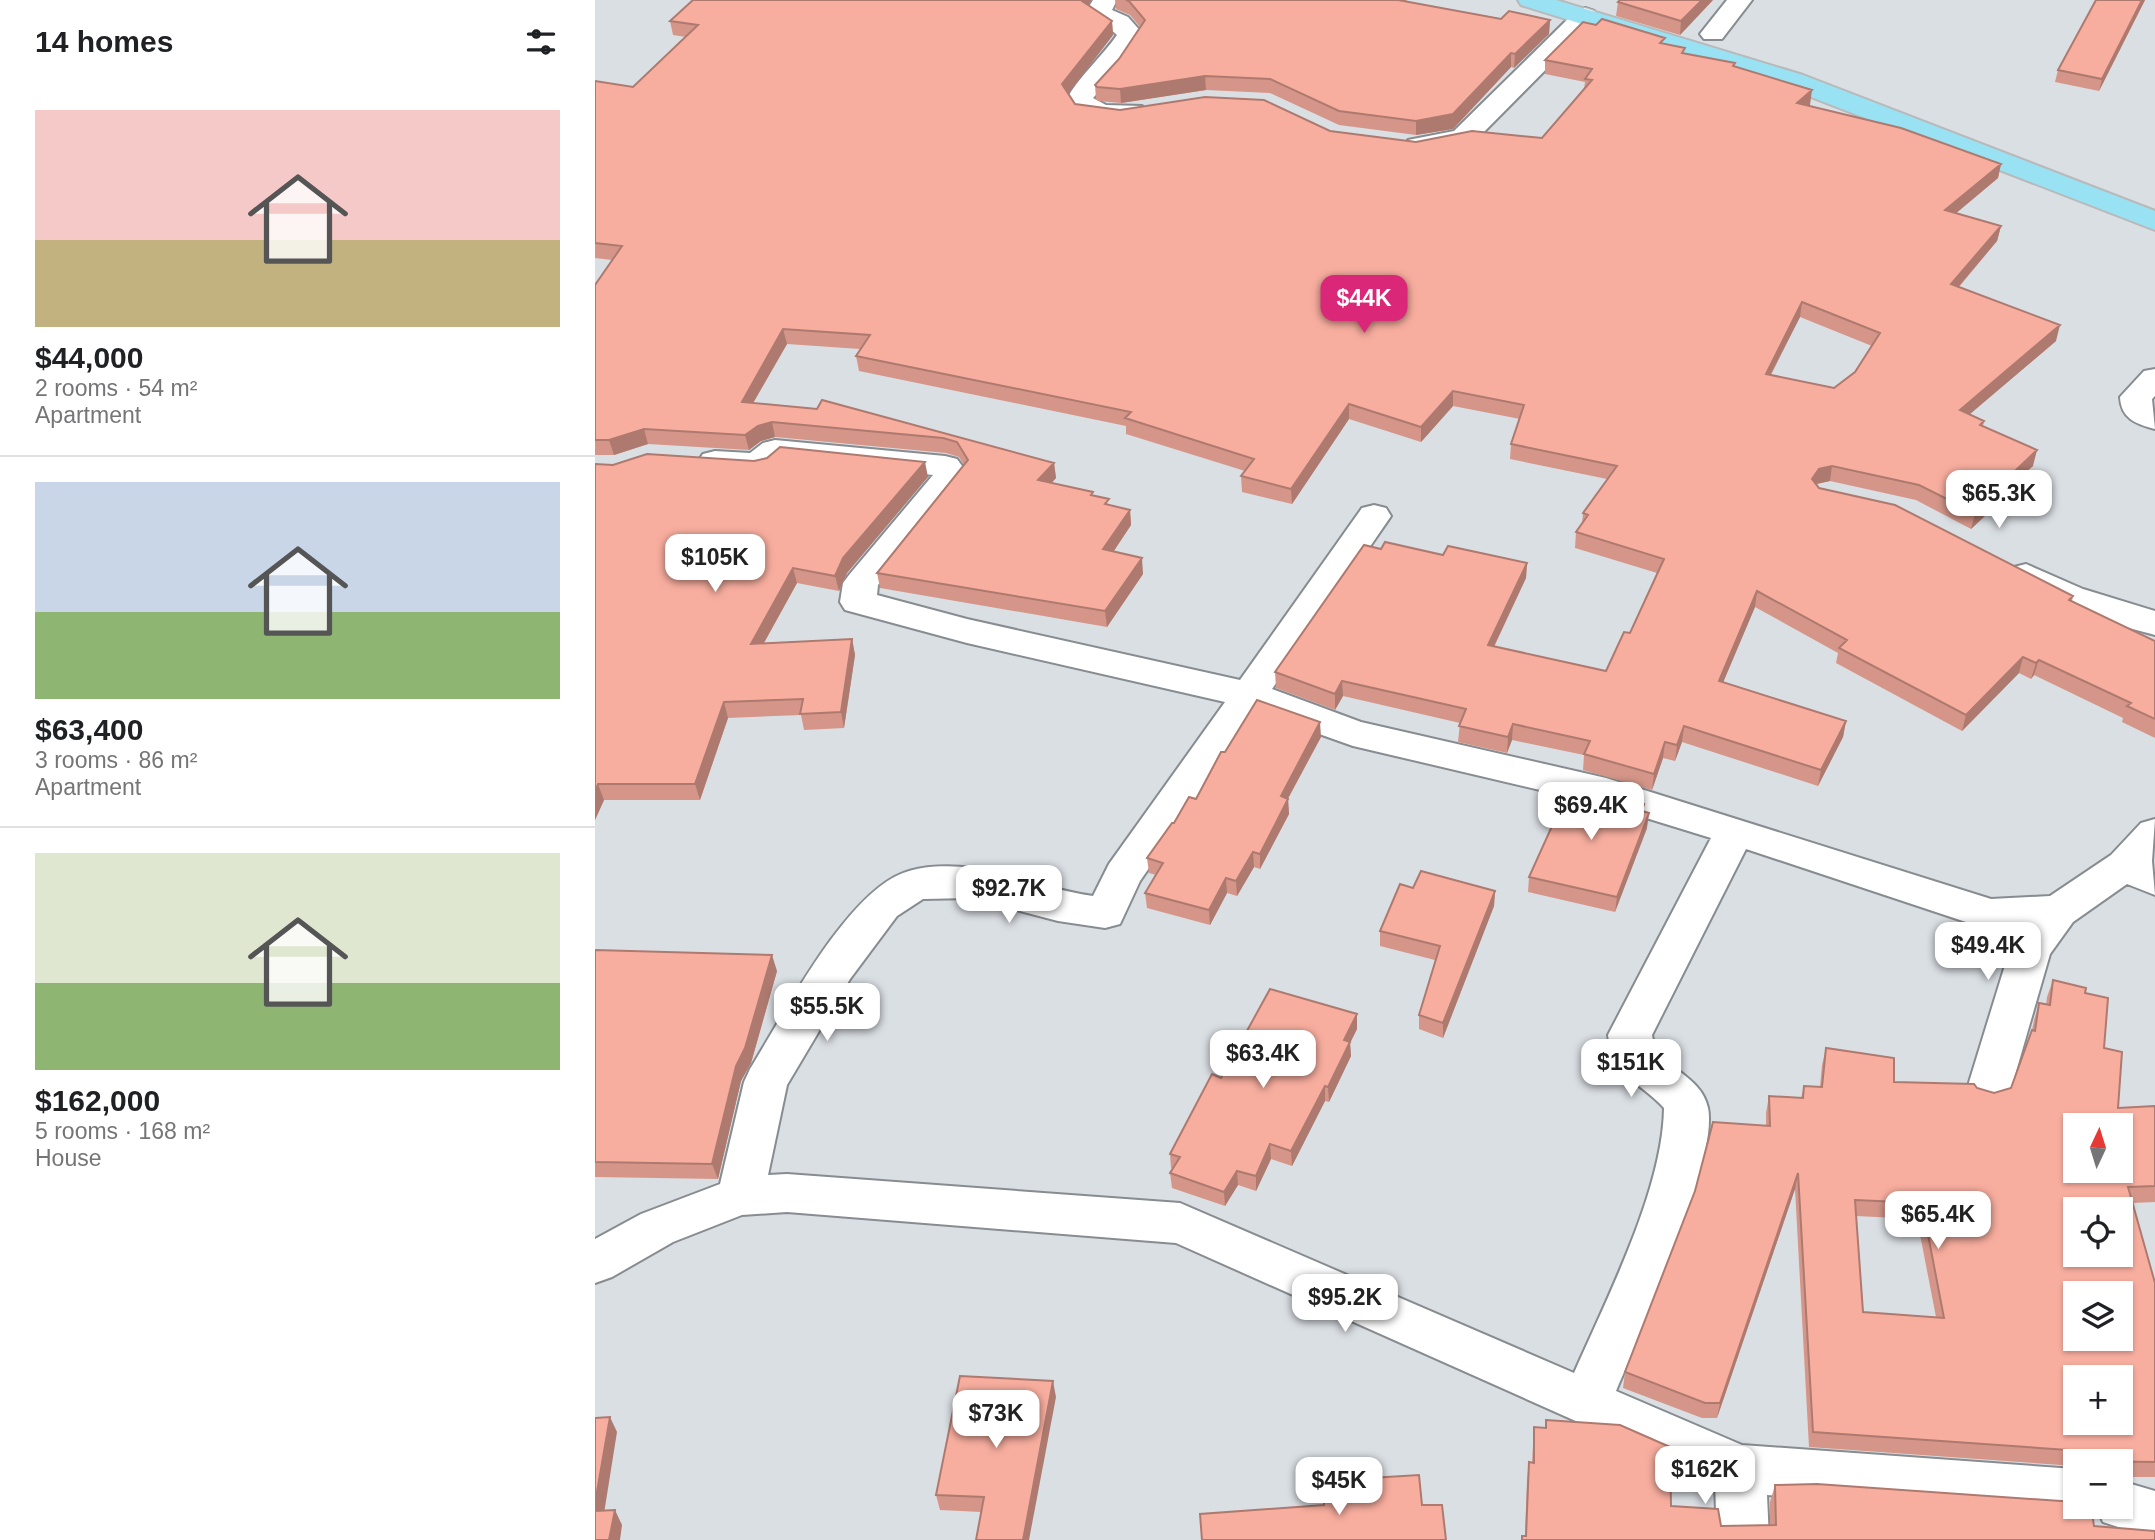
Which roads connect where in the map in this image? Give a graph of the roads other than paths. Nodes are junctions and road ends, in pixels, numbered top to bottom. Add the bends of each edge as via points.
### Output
1 (1105, 0) edge
2 (1530, 0) edge
3 (1740, 0) edge
4 (1592, 8) edge
5 (1713, 34) junction
6 (1156, 107) edge
7 (1392, 143) edge
8 (2155, 196) edge
9 (2155, 221) edge
10 (2155, 378) edge
11 (2155, 419) edge
12 (685, 458) edge
13 (1374, 516) dead end
14 (2002, 562) edge
15 (2155, 623) edge
16 (1247, 694) junction
17 (1735, 831) junction
18 (2155, 833) edge
19 (2140, 873) edge
20 (2059, 911) junction
21 (1989, 1089) edge
22 (740, 1196) junction
23 (595, 1263) edge
24 (1586, 1404) junction
25 (1740, 1469) junction
26 (2063, 1492) edge
27 (2133, 1509) edge
28 (2155, 1515) edge
29 (1743, 1540) edge

1 - 6 street via 1098,12 1119,22 1130,34 1079,100 1089,111 1121,114
2 - 4 main road
3 - 5 street
4 - 5 main road
4 - 7 street via 1463,137 1416,146
4 - 9 main road via 1794,80
5 - 8 main road via 1830,71
10 - 11 street via 2136,397 2137,410
12 - 16 street via 757,464 775,450 785,450 945,466 951,474 861,583 858,603
13 - 16 street
14 - 15 street via 2070,597
16 - 17 street via 1353,733 1594,789
16 - 22 street via 1123,875 1105,913 971,883 915,884 883,905 835,968 766,1082
17 - 20 street via 1990,915
17 - 24 street via 1630,1035 1633,1055 1677,1093 1689,1121 1671,1192
18 - 19 street
19 - 20 street
20 - 21 street via 2031,949
22 - 23 street via 657,1228
22 - 24 street via 787,1193 1180,1223
24 - 25 street
25 - 26 street
25 - 29 street
27 - 28 street

